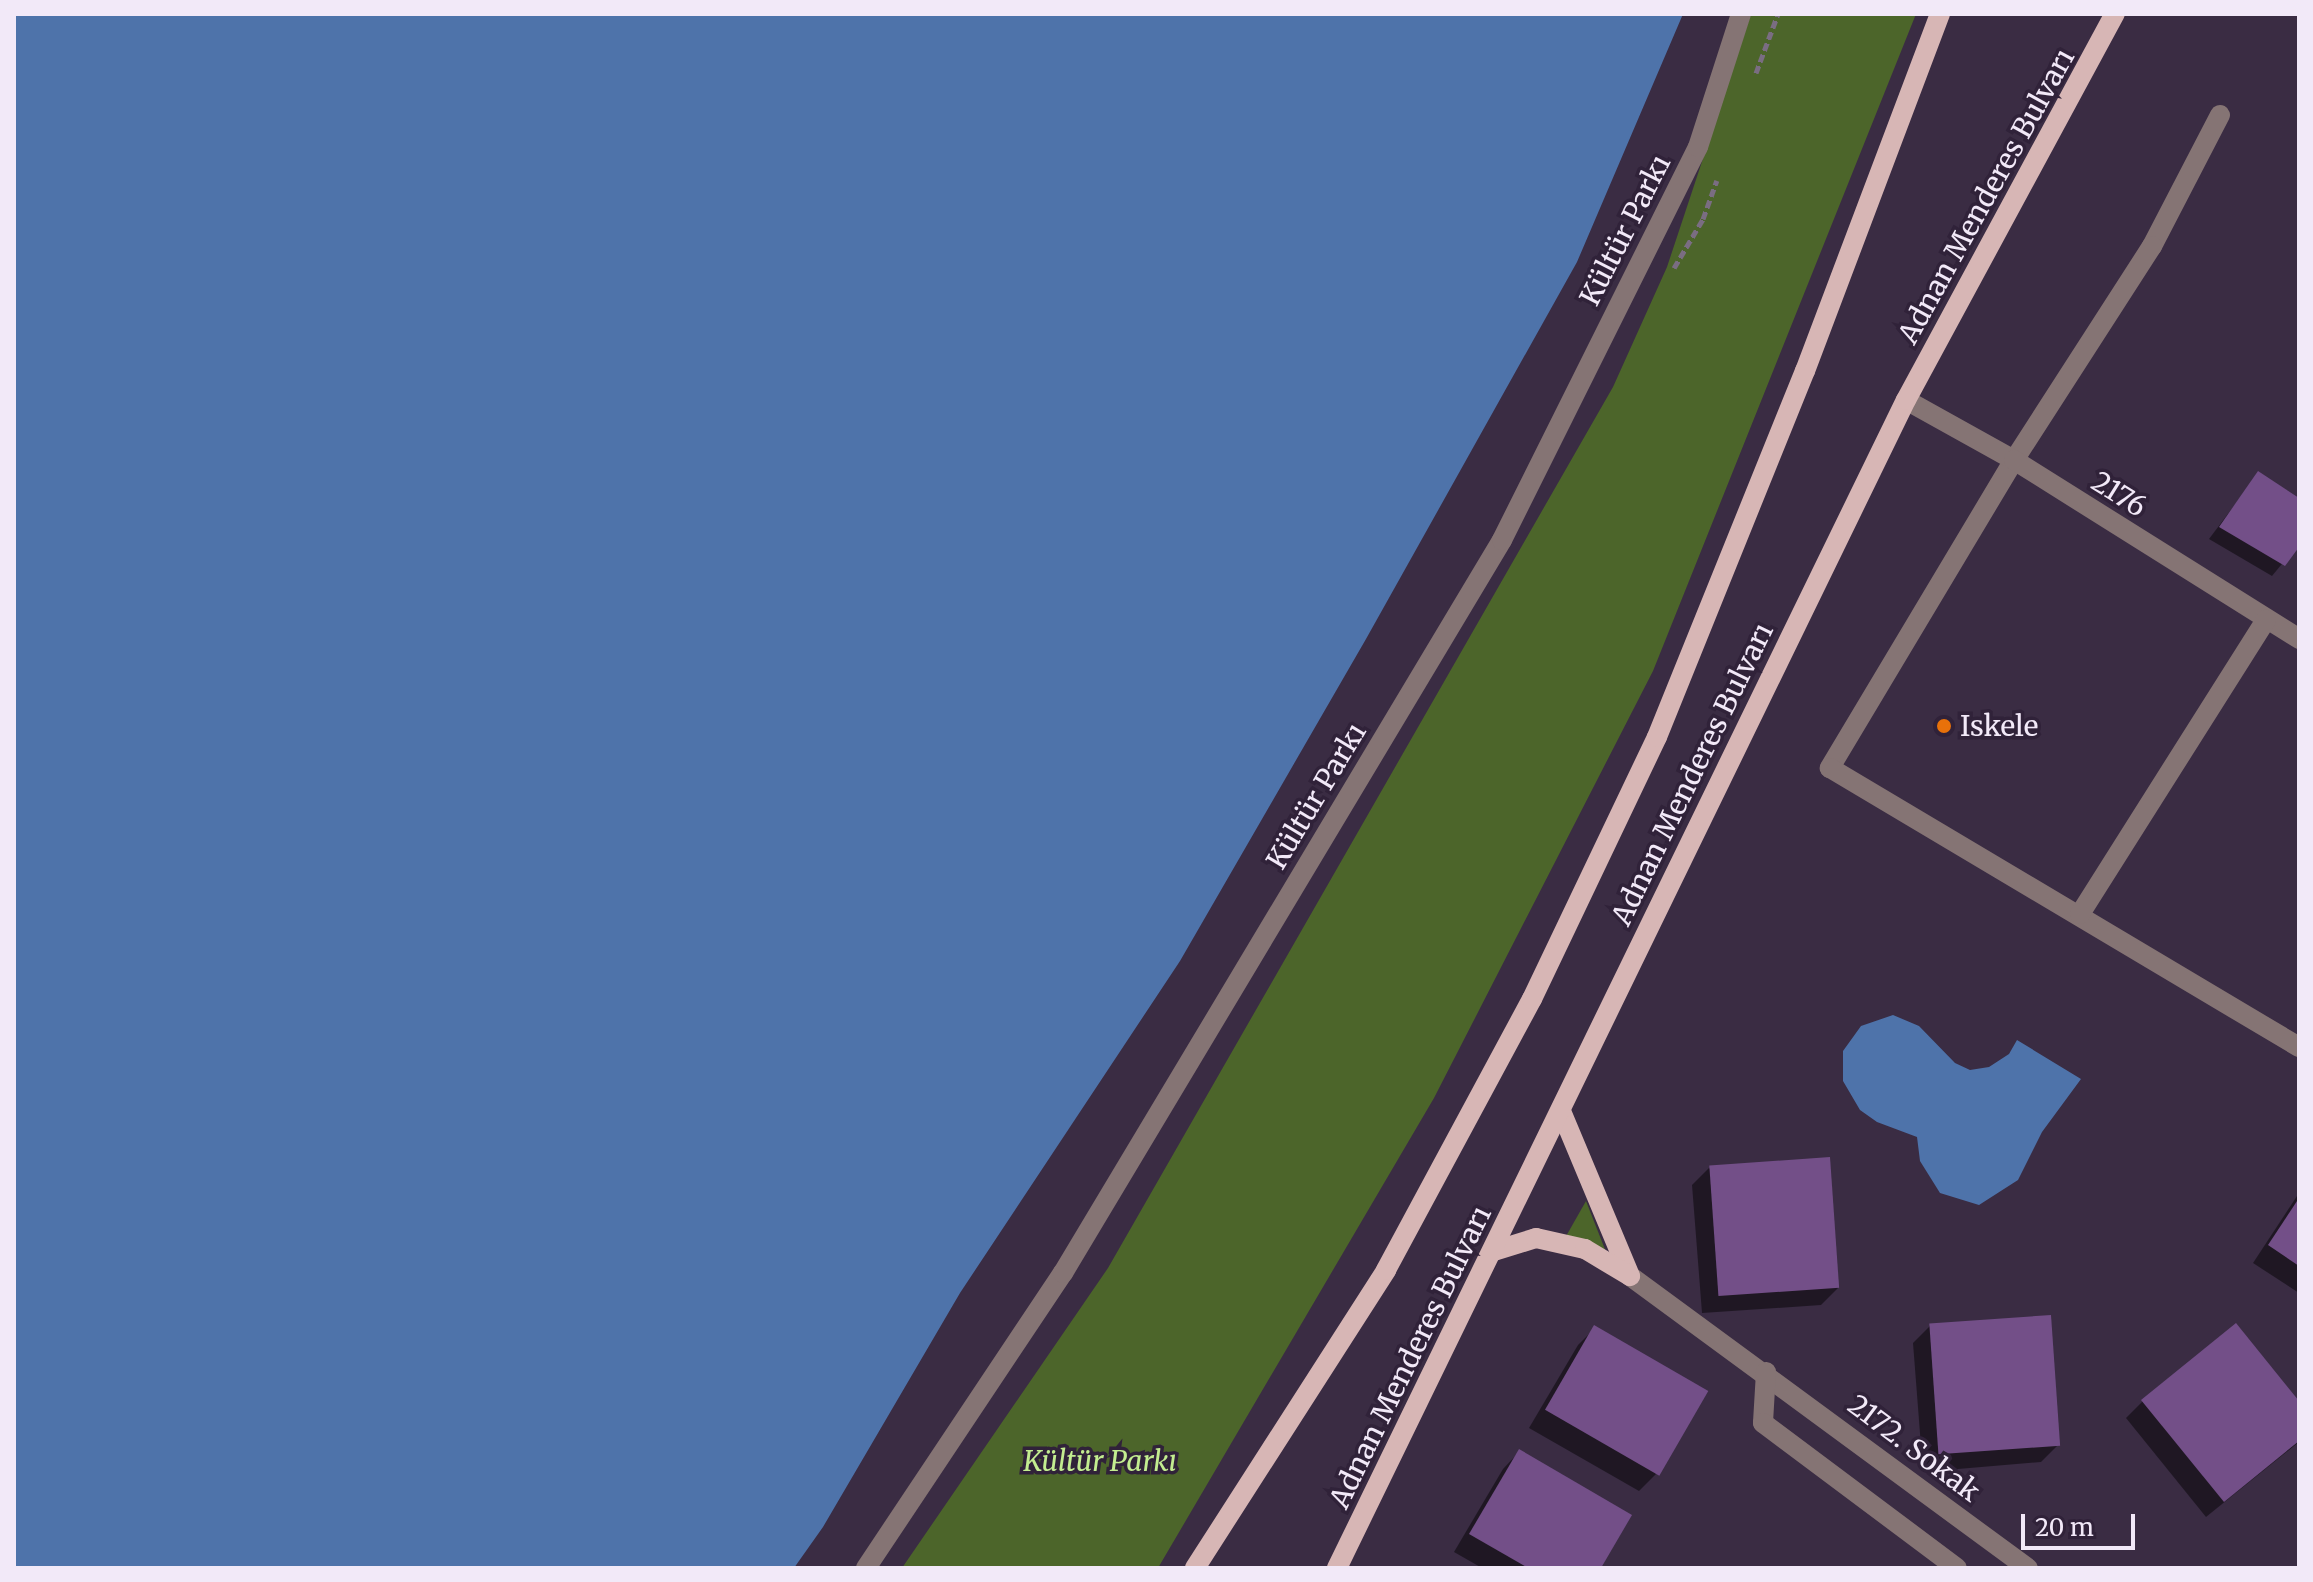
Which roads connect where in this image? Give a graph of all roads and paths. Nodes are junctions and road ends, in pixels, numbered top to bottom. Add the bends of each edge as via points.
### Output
1 (1741, 14) edge
2 (1940, 14) edge
3 (2115, 14) edge
4 (2220, 115) dead end
5 (1906, 400) junction
6 (2014, 460) junction
7 (2266, 620) junction
8 (2299, 639) edge
9 (2080, 914) junction
10 (2299, 1047) edge
11 (1561, 1111) junction
12 (1494, 1251) junction
13 (1630, 1276) junction
14 (1766, 1372) junction
15 (866, 1568) edge
16 (1195, 1568) edge
17 (1337, 1568) edge
18 (1957, 1568) edge
19 (2028, 1568) edge

1 - 15 street, Kültür Parkı via 1698,147 1502,540 1063,1273
2 - 16 main road, Adnan Menderes Bulvarı via 1805,371 1657,737 1578,902 1386,1270
3 - 5 main road, Adnan Menderes Bulvarı
4 - 6 street via 2152,246
5 - 6 street, 2176
5 - 11 main road, Adnan Menderes Bulvarı
6 - 7 street, 2176
6 - 9 street via 1830,768
7 - 8 street, 2176
7 - 9 street
9 - 10 street
11 - 12 main road, Adnan Menderes Bulvarı
11 - 13 main road
12 - 13 main road via 1536,1238 1585,1249
12 - 17 main road, Adnan Menderes Bulvarı
13 - 14 street, 2172. Sokak
14 - 18 street via 1763,1423
14 - 19 street, 2172. Sokak

